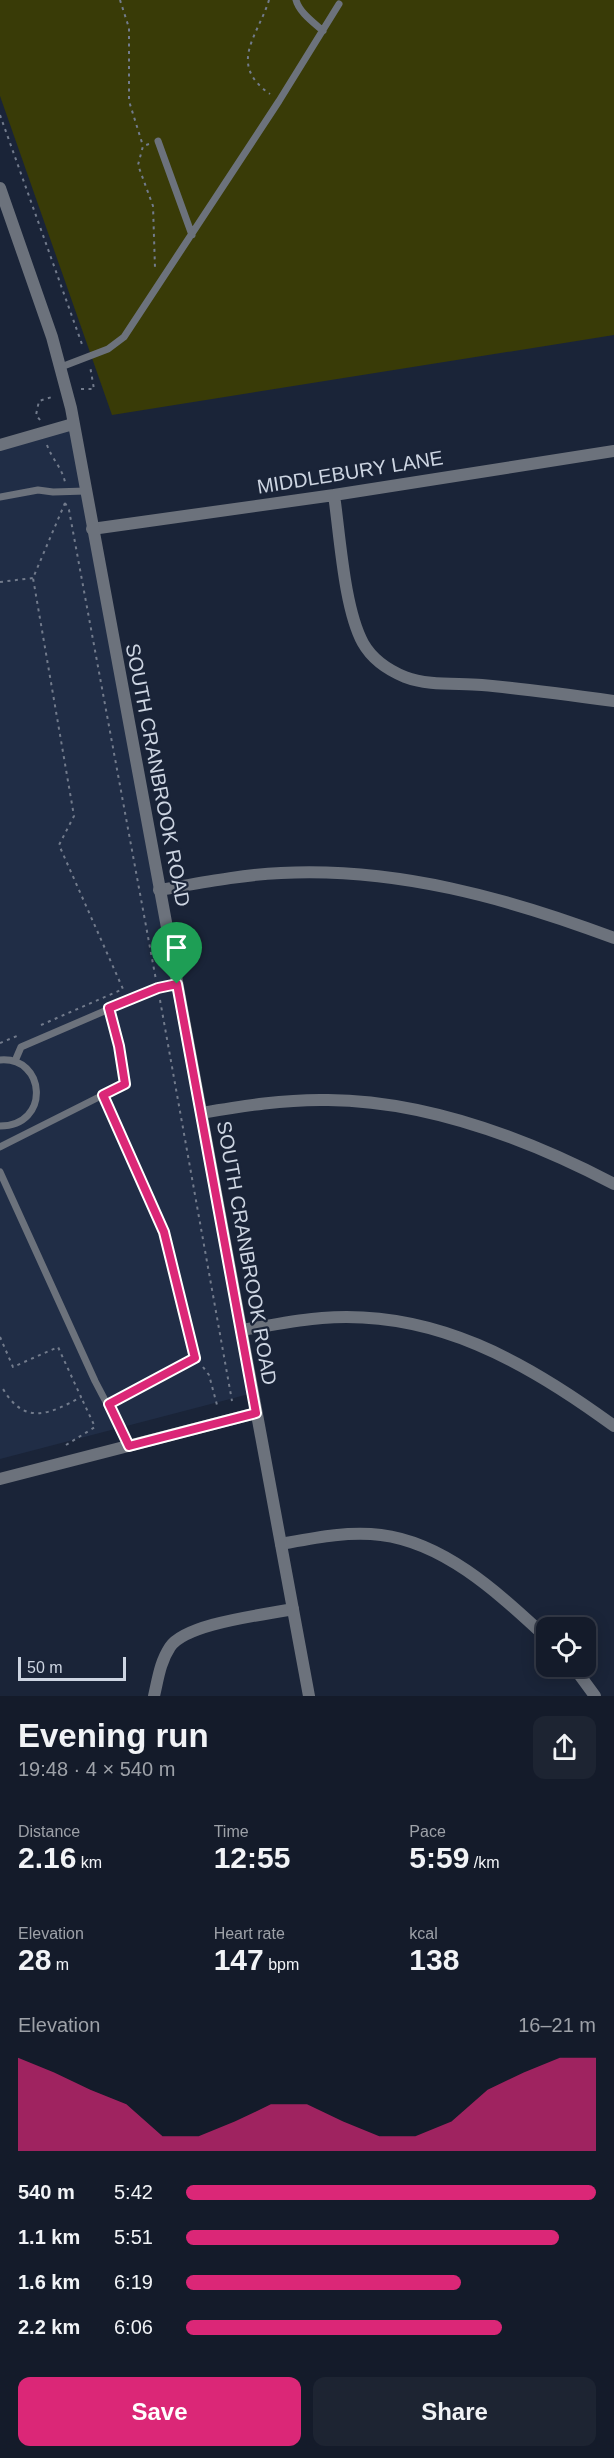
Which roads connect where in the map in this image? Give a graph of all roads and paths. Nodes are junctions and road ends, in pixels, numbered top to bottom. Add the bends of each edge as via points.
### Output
1 (120, 0) edge
2 (269, 0) edge
3 (296, 0) edge
4 (339, 4) dead end
5 (322, 31) junction
6 (279, 101) junction
7 (0, 115) edge
8 (158, 141) joint
9 (143, 146) junction
10 (0, 188) edge
11 (192, 235) junction
12 (161, 281) junction
13 (82, 345) dead end
14 (60, 367) junction
15 (91, 370) dead end
16 (88, 388) dead end
17 (49, 398) dead end
18 (40, 419) dead end
19 (74, 424) junction
20 (47, 444) dead end
21 (0, 445) edge
22 (614, 451) edge
23 (65, 484) dead end
24 (86, 491) junction
25 (334, 495) junction
26 (0, 497) edge
27 (66, 499) dead end
28 (65, 503) junction
29 (92, 529) junction
30 (33, 578) junction
31 (0, 582) edge
32 (614, 701) edge
33 (159, 890) junction
34 (614, 938) edge
35 (155, 974) dead end
36 (177, 984) junction
37 (160, 1003) dead end
38 (109, 1008) junction
39 (41, 1025) dead end
40 (21, 1034) dead end
41 (0, 1043) edge
42 (0, 1060) edge
43 (15, 1061) junction
44 (103, 1095) junction
45 (201, 1113) junction
46 (0, 1126) edge
47 (0, 1147) edge
48 (0, 1172) edge
49 (614, 1184) edge
50 (241, 1330) junction
51 (0, 1337) edge
52 (209, 1375) dead end
53 (0, 1390) edge
54 (81, 1397) junction
55 (232, 1401) dead end
56 (109, 1404) junction
57 (217, 1406) dead end
58 (256, 1413) junction
59 (614, 1426) edge
60 (66, 1445) dead end
61 (129, 1446) junction
62 (0, 1479) edge
63 (281, 1544) junction
64 (293, 1609) junction
65 (536, 1628) edge
66 (581, 1677) edge
67 (154, 1696) edge
68 (309, 1696) edge
69 (595, 1696) edge

1 - 9 path via 129,28 129,101
2 - 6 path via 249,45 247,59 256,85
3 - 5 lane
4 - 5 lane
5 - 6 lane
6 - 11 lane
7 - 13 path
8 - 9 path
8 - 11 lane
9 - 12 path via 138,165 153,206 156,276
10 - 14 street, SOUTH CRANBROOK ROAD
11 - 12 lane
12 - 14 lane via 123,337 108,349
14 - 19 street, SOUTH CRANBROOK ROAD
15 - 16 path via 94,388
17 - 18 path via 39,401 36,415
19 - 21 street
19 - 24 street, SOUTH CRANBROOK ROAD
20 - 23 path via 63,470
22 - 25 street, MIDDLEBURY LANE
24 - 26 lane via 38,490
24 - 29 street, SOUTH CRANBROOK ROAD
25 - 29 street, MIDDLEBURY LANE
25 - 32 street via 354,622 372,656 387,668 407,678 439,683
27 - 28 path
28 - 30 path
28 - 35 path
29 - 33 street, SOUTH CRANBROOK ROAD
30 - 31 path
30 - 39 path via 74,816 59,845 123,989
33 - 34 street via 218,878 282,873 328,872 388,878 516,904
33 - 36 street, SOUTH CRANBROOK ROAD
36 - 38 lane
36 - 45 street, SOUTH CRANBROOK ROAD
37 - 55 path
38 - 43 lane via 21,1047
38 - 44 lane via 125,1084
40 - 41 path
42 - 43 lane
43 - 46 lane via 32,1075 35,1105 21,1121
44 - 47 lane
44 - 56 lane via 164,1232 195,1358
45 - 49 street via 294,1101 400,1107 513,1138
45 - 50 street, SOUTH CRANBROOK ROAD
48 - 56 lane
50 - 58 street, SOUTH CRANBROOK ROAD
50 - 59 street via 346,1317 396,1321 450,1334 520,1364
51 - 54 path via 13,1367 58,1347
52 - 57 path
53 - 54 path via 12,1404 35,1414 58,1409
54 - 60 path via 95,1428
56 - 61 lane
58 - 61 street
58 - 63 street, SOUTH CRANBROOK ROAD
61 - 62 street
63 - 64 street, SOUTH CRANBROOK ROAD
63 - 65 street via 355,1534 409,1542 468,1572
64 - 67 street via 210,1625 181,1636 162,1663
64 - 68 street, SOUTH CRANBROOK ROAD
66 - 69 street

